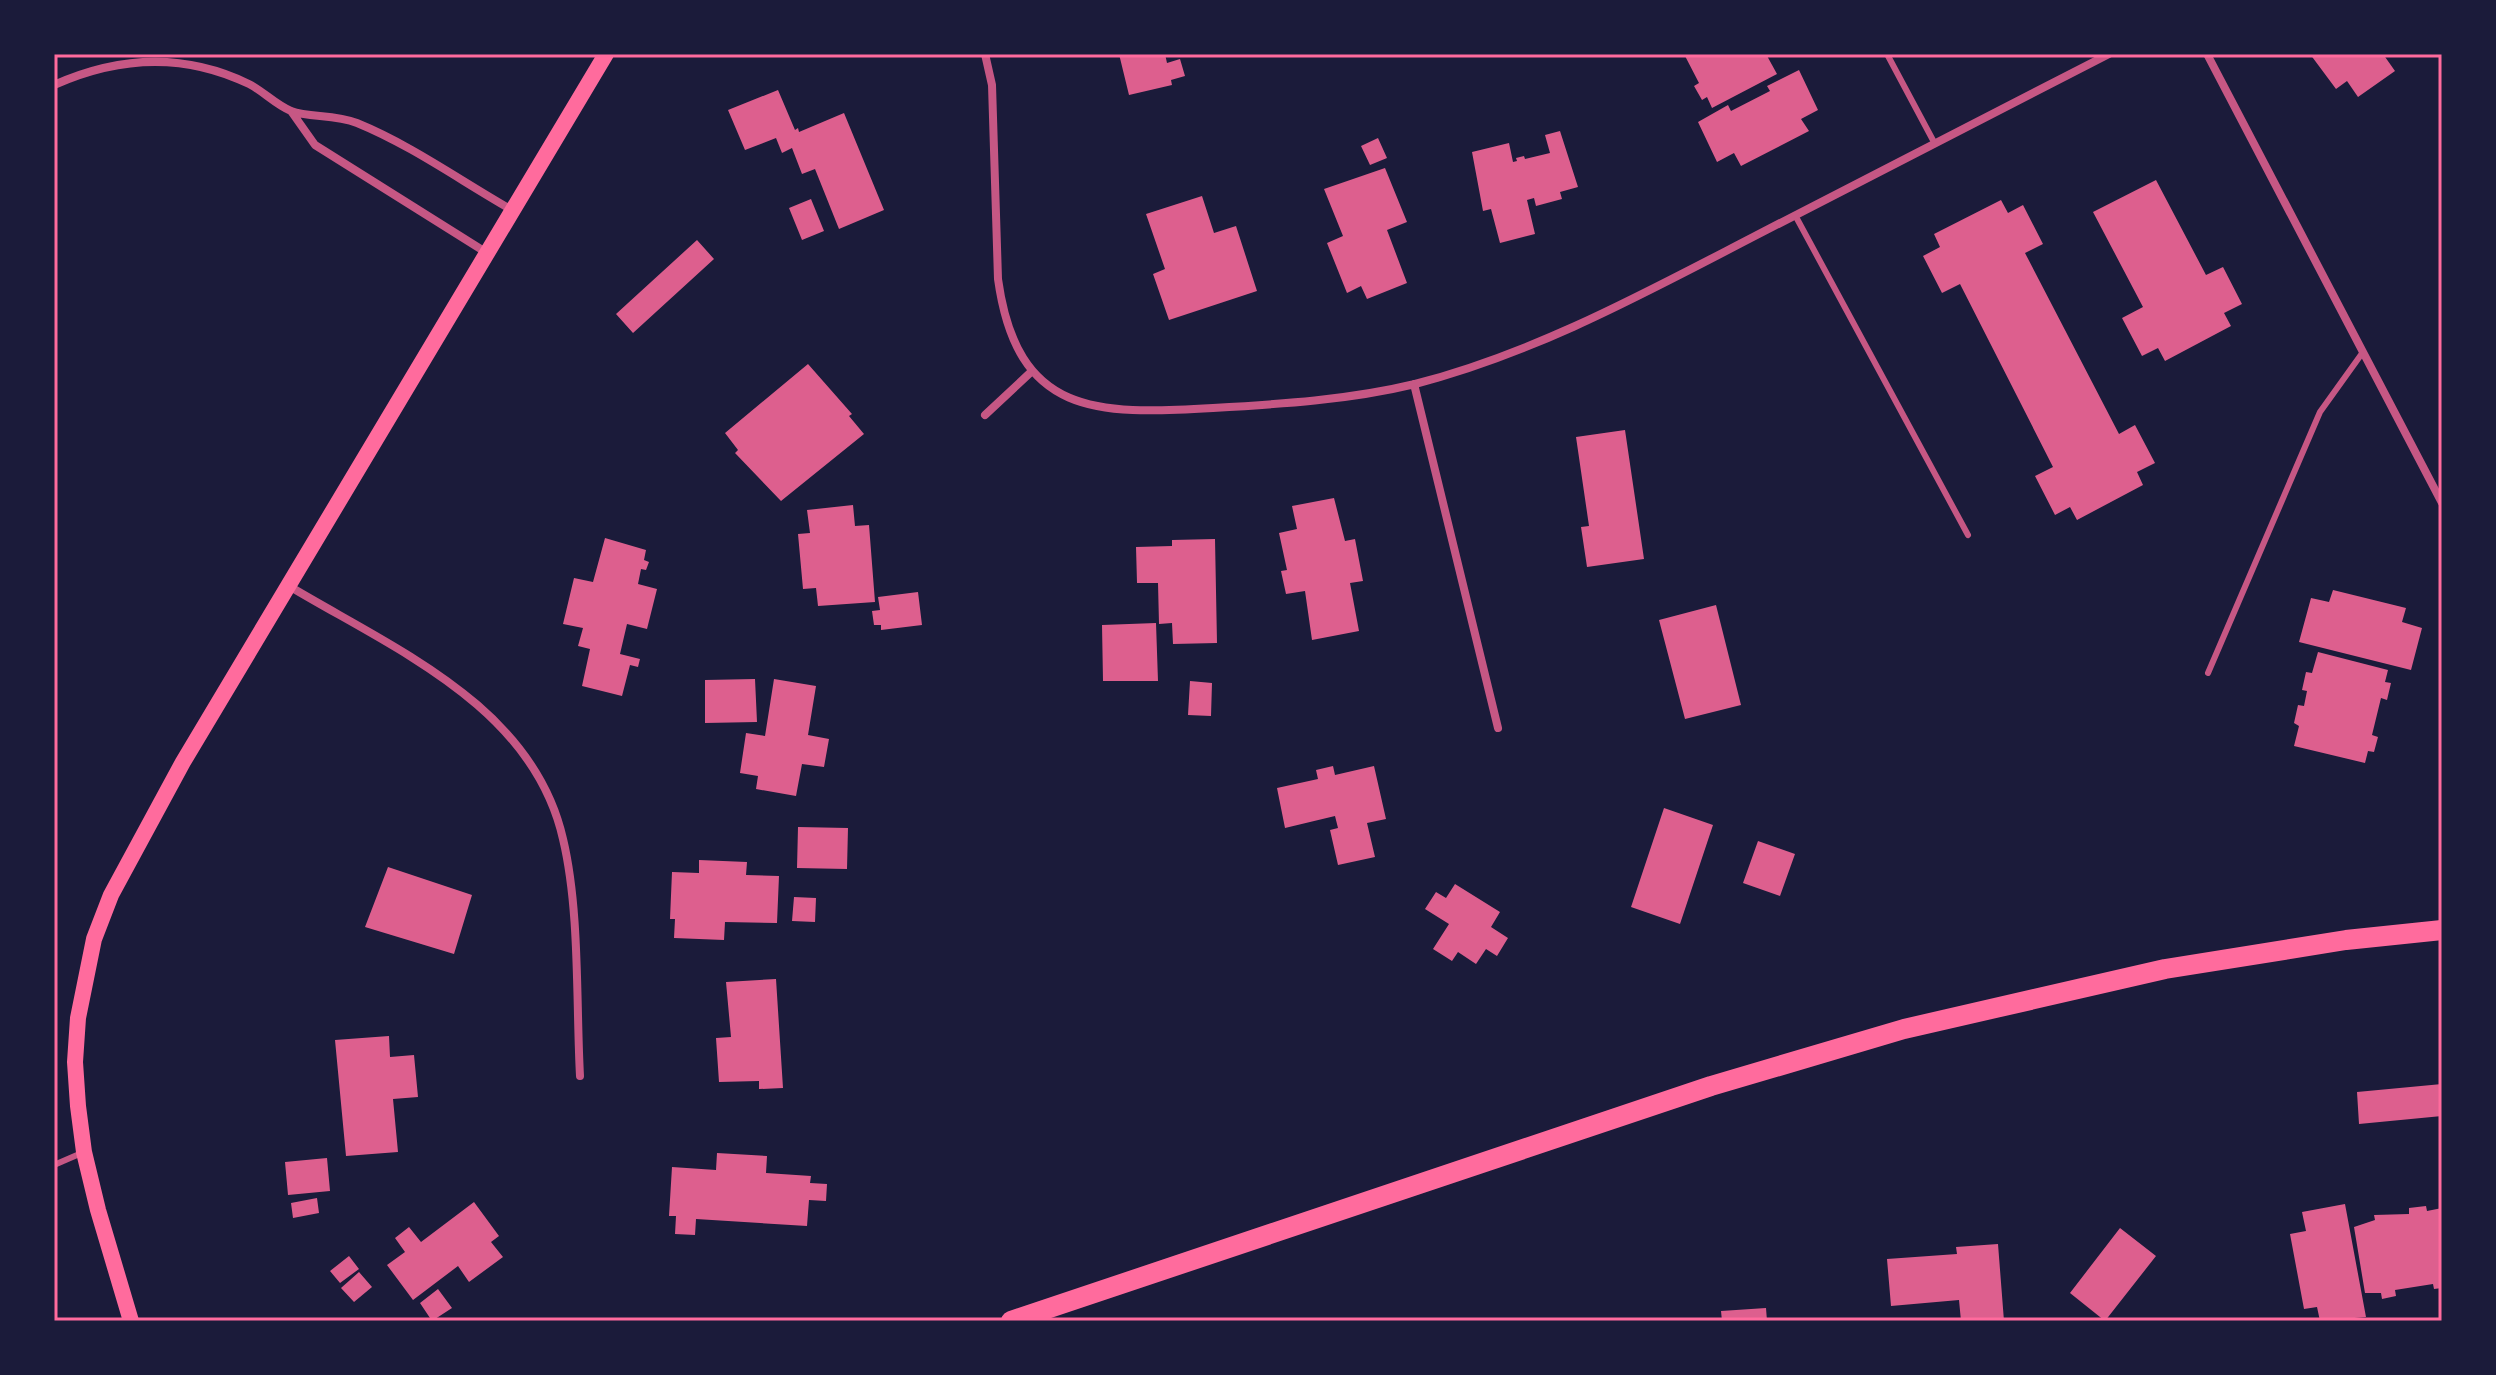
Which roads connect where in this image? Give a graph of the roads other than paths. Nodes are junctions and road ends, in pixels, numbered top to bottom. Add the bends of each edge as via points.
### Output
1 (606, 54) edge
2 (985, 54) edge
3 (1887, 54) edge
4 (2109, 54) edge
5 (2207, 54) edge
6 (54, 85) edge
7 (291, 111) junction
8 (1935, 144) junction
9 (513, 210) junction
10 (1795, 215) junction
11 (487, 253) junction
12 (2363, 352) junction
13 (1031, 372) junction
14 (1414, 384) junction
15 (985, 415) dead end
16 (2442, 503) edge
17 (1968, 535) dead end
18 (289, 586) junction
19 (2208, 673) dead end
20 (1498, 728) dead end
21 (2442, 930) edge
22 (580, 1076) dead end
23 (84, 1152) junction
24 (54, 1165) edge
25 (131, 1321) edge
26 (1011, 1321) edge

1 - 9 main road
2 - 13 street via 992,85 1002,308
3 - 8 lane
4 - 8 street
5 - 12 street
6 - 7 street via 121,62 178,62 231,76
7 - 9 street via 329,114 358,124
7 - 11 street via 315,145
8 - 10 street
9 - 11 main road
10 - 14 street via 1597,318 1507,355
10 - 17 lane
11 - 18 main road
12 - 16 street
12 - 19 lane via 2320,412
13 - 14 street via 1071,401 1187,410 1356,396
13 - 15 street
14 - 20 street
18 - 22 street via 477,702 530,762 553,805 570,881
18 - 23 main road via 140,839 94,939 75,1062
21 - 26 main road via 2165,969 1904,1029 1711,1086
23 - 24 lane
23 - 25 main road

